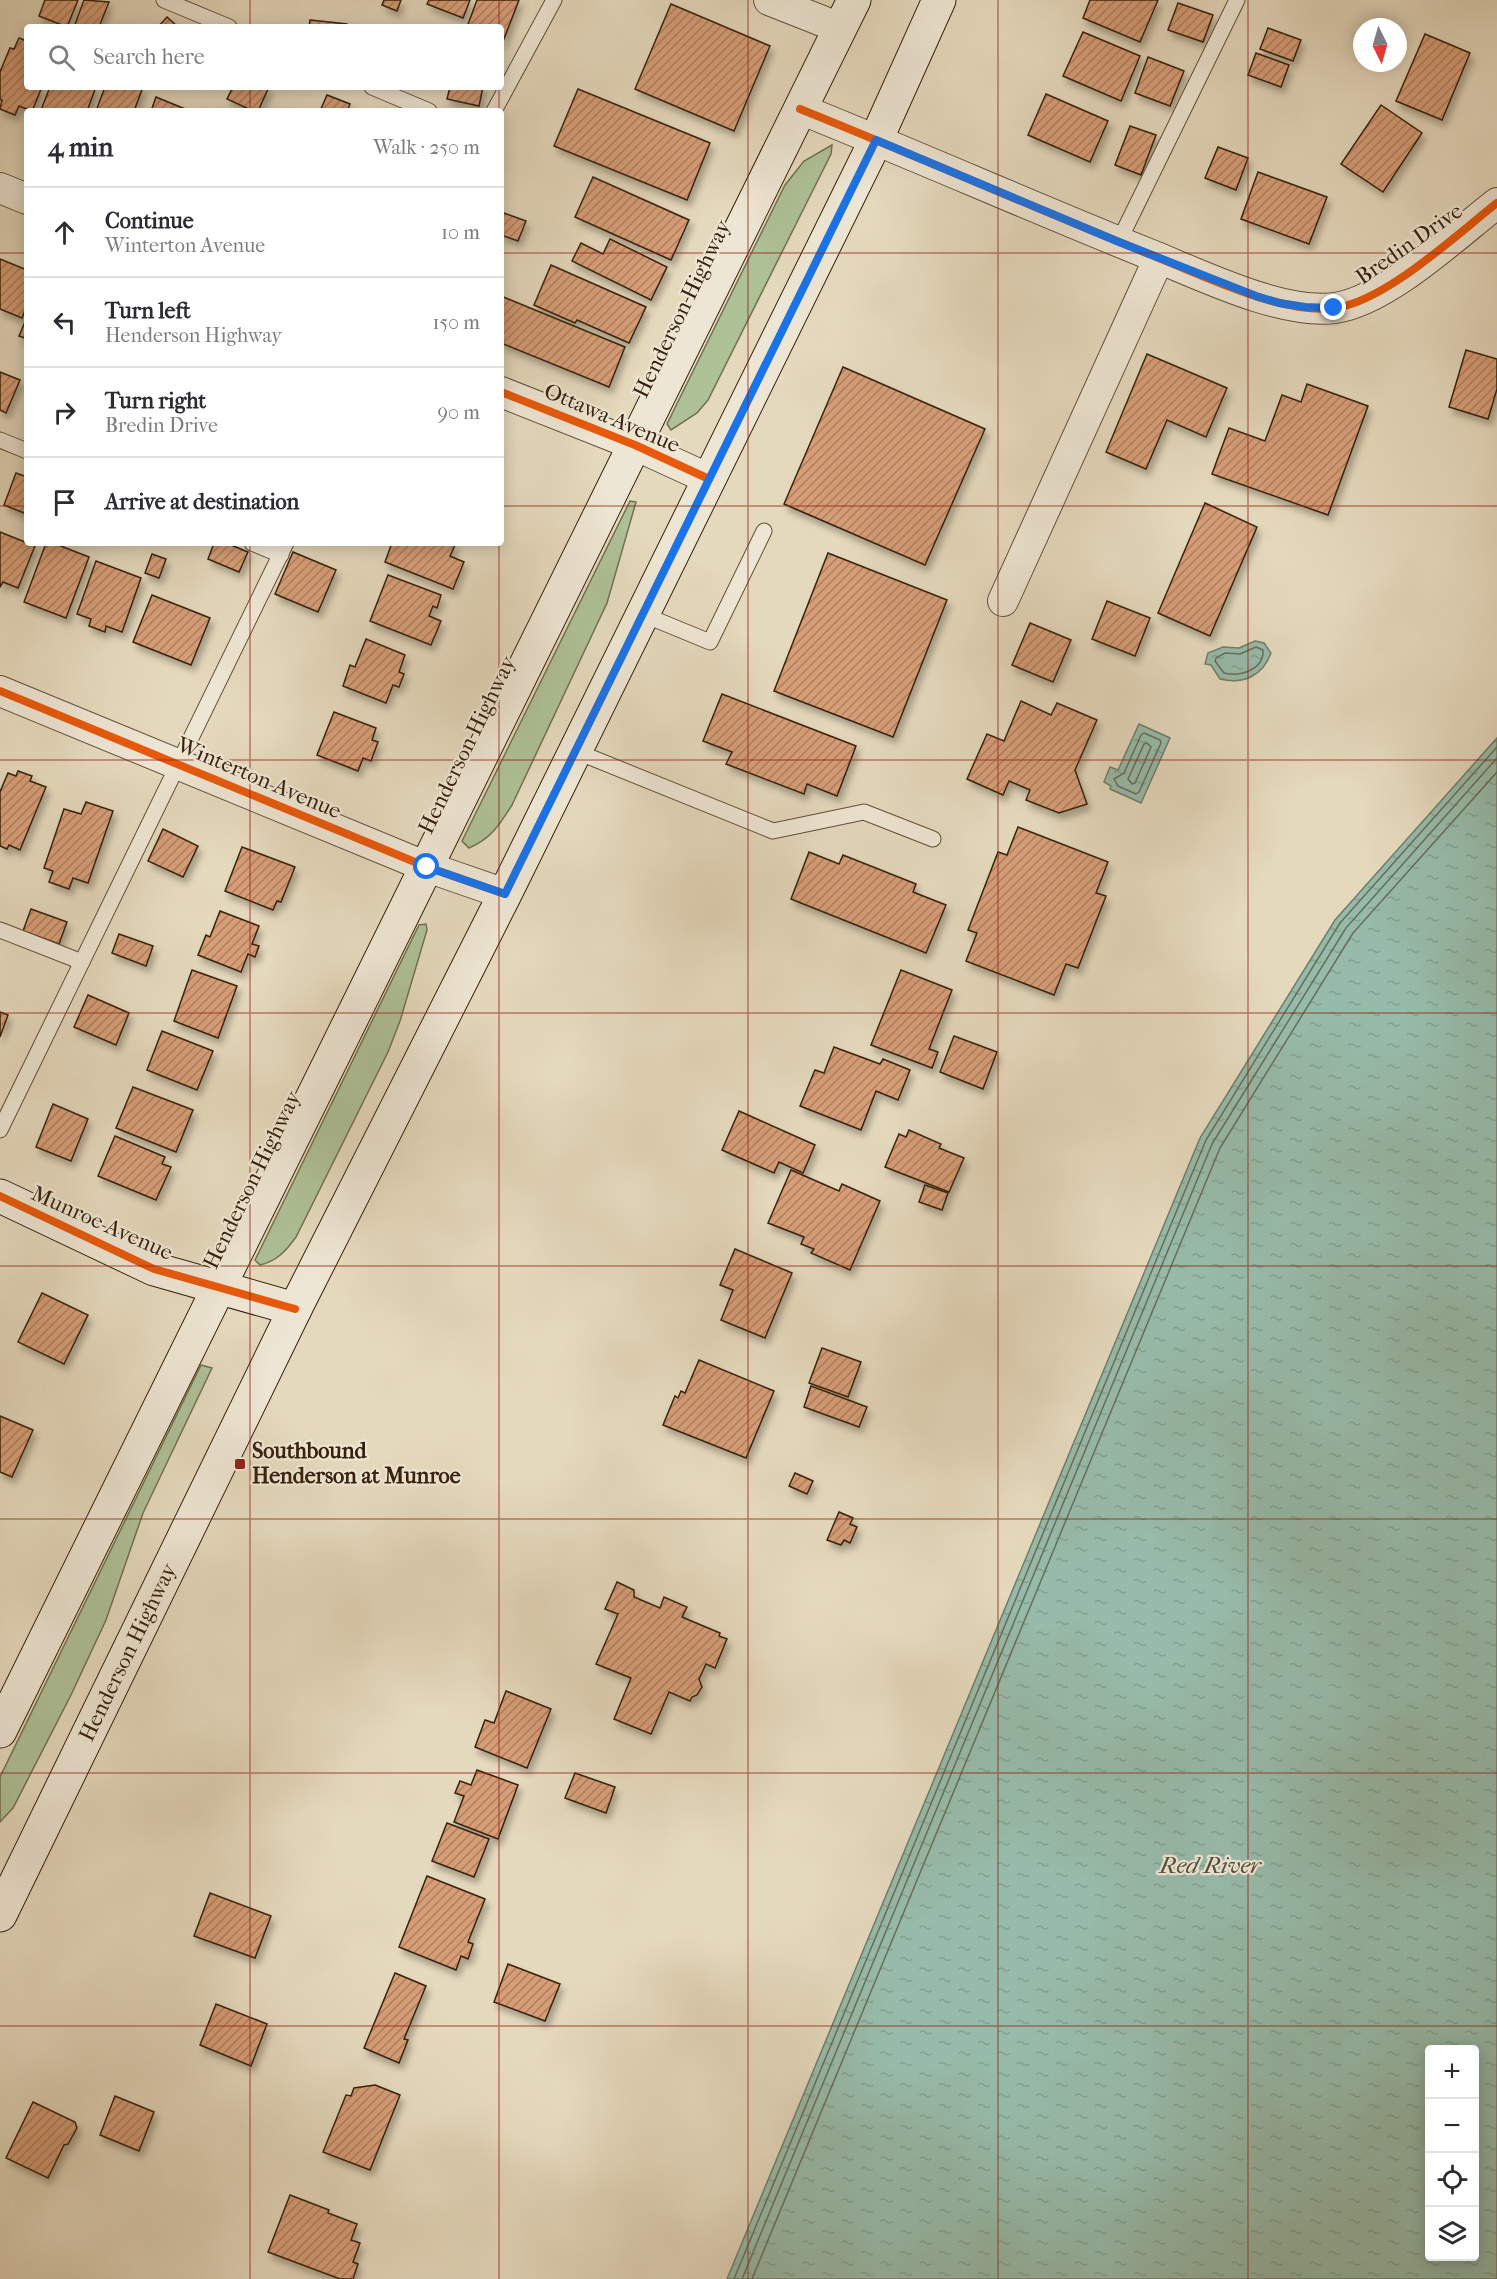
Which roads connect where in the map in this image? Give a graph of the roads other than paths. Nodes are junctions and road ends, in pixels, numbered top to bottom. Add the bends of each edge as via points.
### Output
1 (164, 0) edge
2 (554, 0) edge
3 (769, 0) edge
4 (939, 0) edge
5 (1237, 0) edge
6 (847, 14) edge
7 (222, 24) edge
8 (379, 90) edge
9 (422, 108) edge
10 (496, 108) edge
11 (800, 110) junction
12 (876, 140) junction
13 (0, 188) edge
14 (24, 198) edge
15 (1497, 203) edge
16 (1119, 242) junction
17 (1159, 258) junction
18 (504, 393) edge
19 (0, 440) edge
20 (635, 445) junction
21 (24, 450) edge
22 (709, 479) junction
23 (764, 531) dead end
24 (268, 546) edge
25 (283, 549) edge
26 (1003, 601) dead end
27 (642, 614) junction
28 (0, 691) edge
29 (575, 751) junction
30 (178, 764) junction
31 (933, 839) dead end
32 (427, 867) junction
33 (505, 894) junction
34 (0, 930) edge
35 (82, 962) junction
36 (0, 1130) edge
37 (0, 1196) edge
38 (218, 1288) junction
39 (295, 1309) junction
40 (0, 1731) edge
41 (8, 1881) edge
42 (0, 1915) edge

1 - 7 lane
2 - 10 lane
3 - 6 street
4 - 12 main road, Henderson Highway
5 - 16 lane
6 - 11 main road, Henderson Highway
8 - 9 lane
11 - 12 street, Bredin Drive
11 - 20 main road, Henderson Highway
12 - 16 street, Bredin Drive
12 - 22 main road, Henderson Highway
13 - 14 street
15 - 17 street, Bredin Drive via 1388,287 1334,308 1279,303
16 - 17 street, Bredin Drive
17 - 26 street
18 - 20 street, Ottawa Avenue
19 - 21 lane
20 - 22 street, Ottawa Avenue
20 - 32 main road, Henderson Highway
22 - 27 main road, Henderson Highway
23 - 27 lane via 710,642
24 - 25 lane
25 - 30 lane
27 - 29 main road, Henderson Highway
28 - 30 street, Winterton Avenue
29 - 31 lane via 773,831 864,812
29 - 33 main road, Henderson Highway
30 - 32 street, Winterton Avenue
30 - 35 lane
32 - 33 street, Winterton Avenue
32 - 38 main road, Henderson Highway
33 - 39 main road, Henderson Highway
34 - 35 lane
35 - 36 lane
37 - 38 main road, Munroe Avenue via 154,1269
38 - 39 main road, Munroe Avenue
38 - 40 main road, Henderson Highway
39 - 41 main road, Henderson Highway
41 - 42 main road, Henderson Highway

